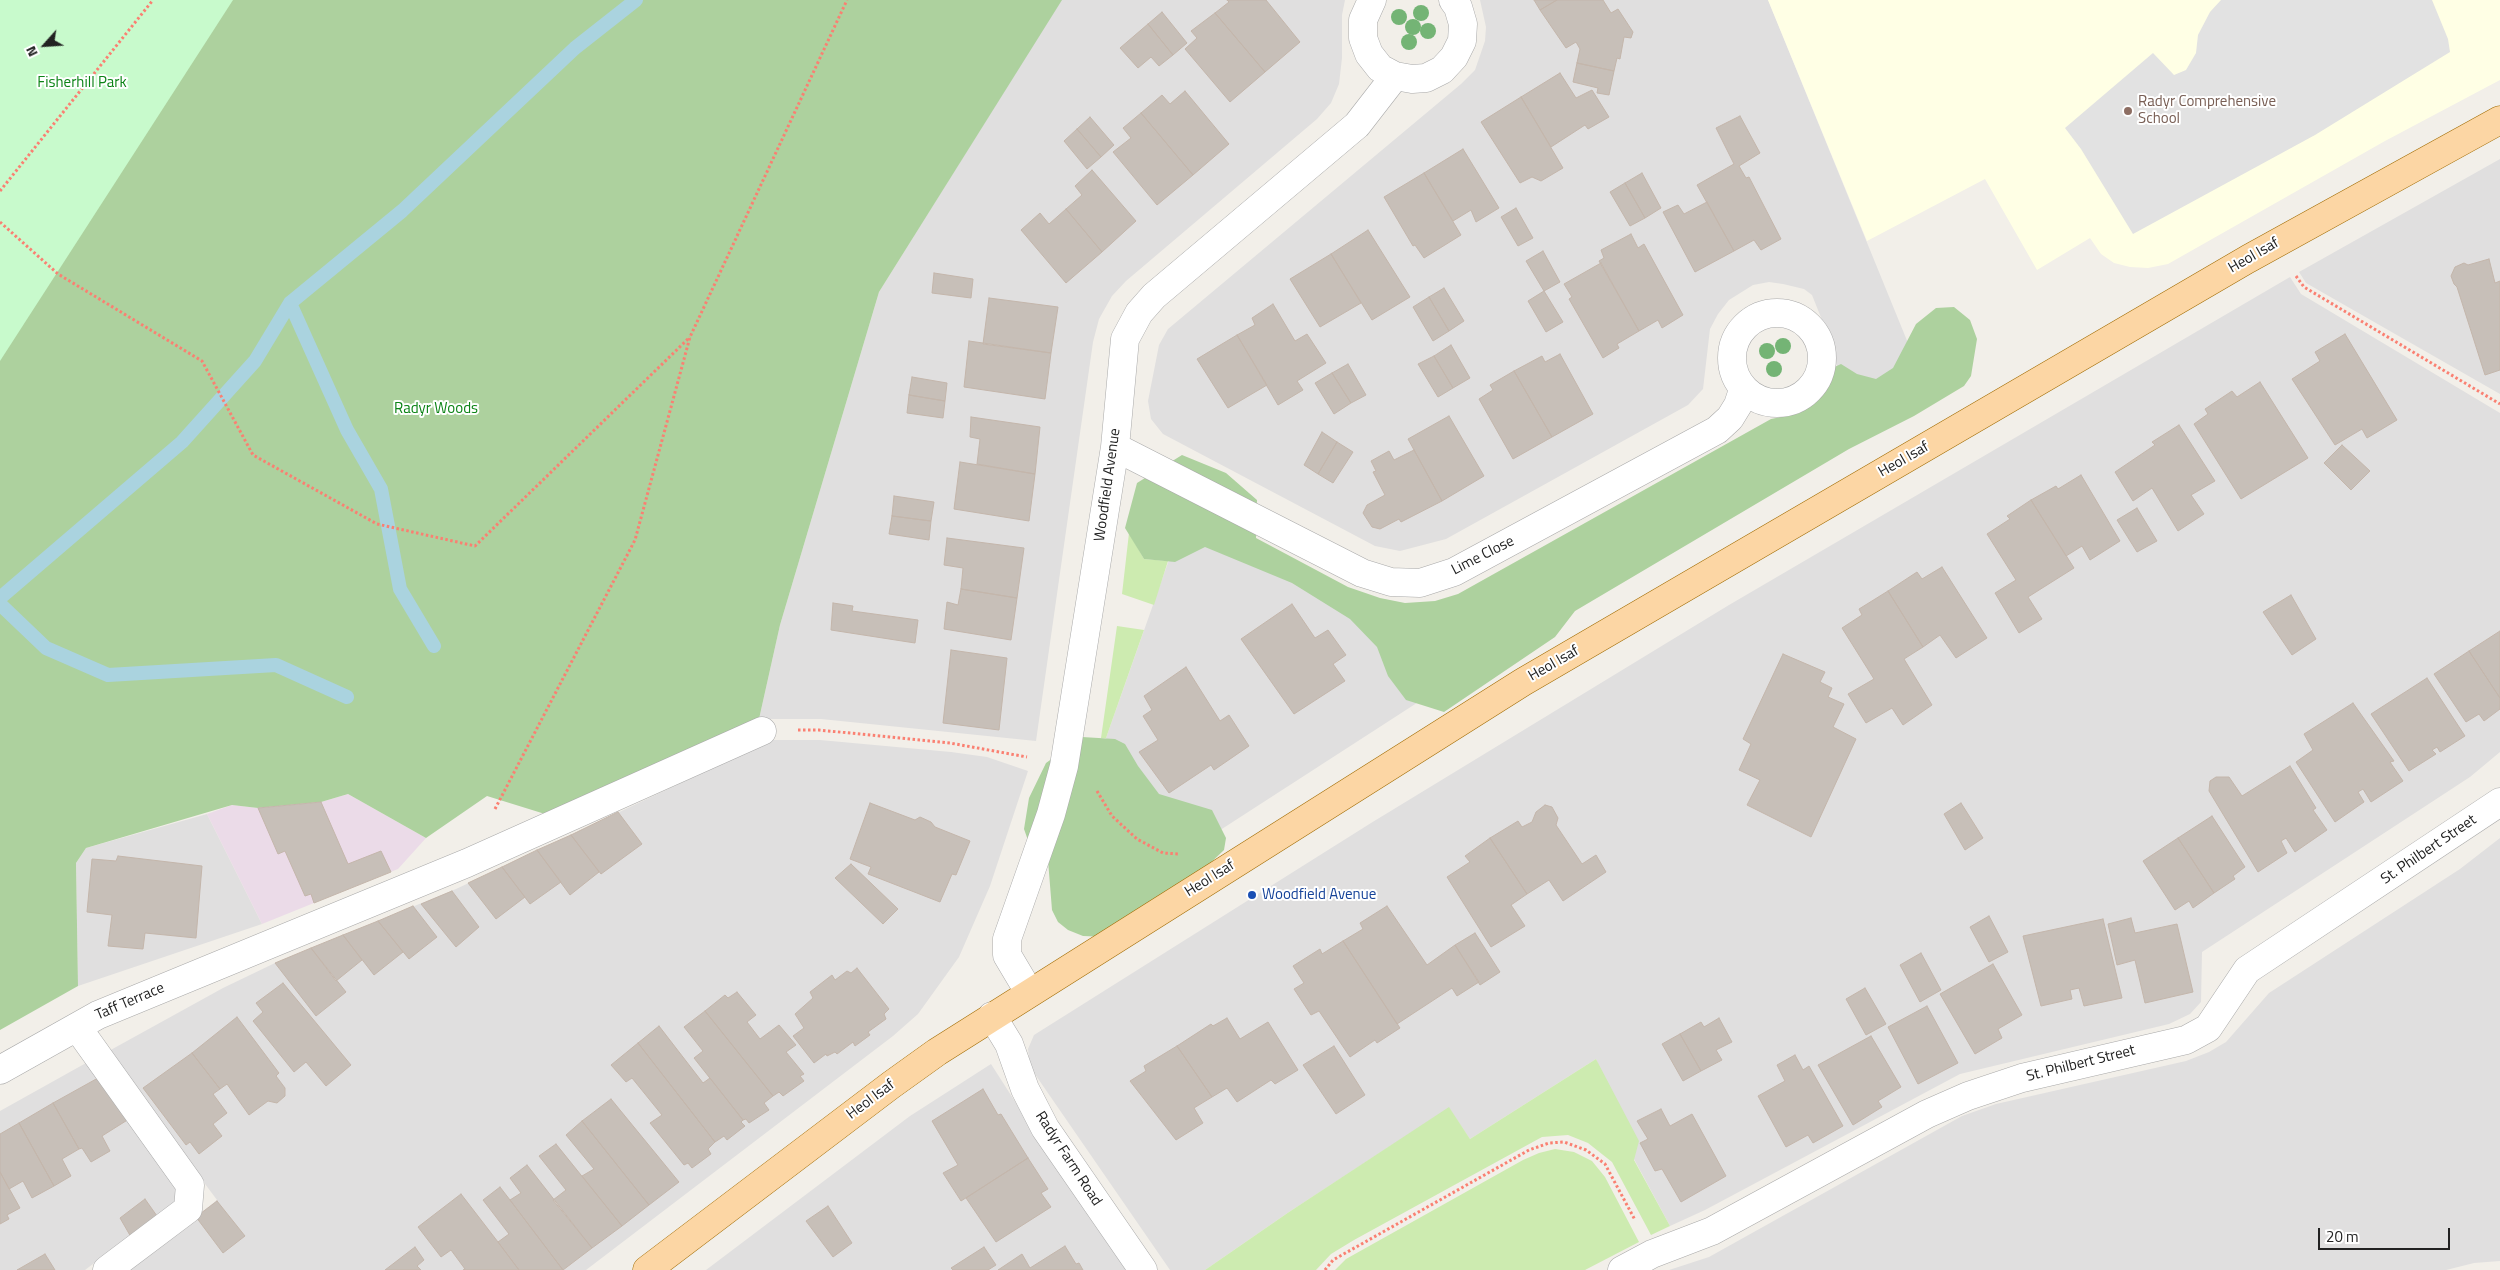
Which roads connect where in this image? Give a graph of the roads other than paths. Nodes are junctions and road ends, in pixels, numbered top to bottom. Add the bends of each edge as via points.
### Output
1 (1372, 0) edge
2 (1453, 0) edge
3 (1396, 76) junction
4 (2500, 120) edge
5 (1743, 390) dead end
6 (1115, 447) junction
7 (762, 731) road end
8 (2500, 802) edge
9 (1029, 992) junction
10 (992, 1016) junction
11 (76, 1027) junction
12 (0, 1070) edge
13 (107, 1270) edge
14 (647, 1270) edge
15 (1143, 1270) edge
16 (1622, 1270) edge

1 - 3 street via 1363,20 1363,38 1369,54 1380,68
2 - 3 street via 1463,24 1462,42 1454,58 1442,70 1426,78
3 - 6 street, Woodfield Avenue via 1357,125 1154,296 1139,313 1126,339
4 - 9 main road, Heol Isaf via 2248,259 1523,682
5 - 6 street, Lime Close via 1730,418 1716,430 1454,572 1420,583 1391,582 1362,574
6 - 9 street, Woodfield Avenue via 1064,766 1008,939 1007,955
7 - 11 street, Taff Terrace via 468,863 98,1015
8 - 16 street, St. Philbert Street via 2247,970 2208,1028 2186,1040 2022,1078 1968,1096 1927,1114 1712,1231 1652,1254
9 - 10 main road, Heol Isaf
10 - 14 main road, Heol Isaf via 890,1084
10 - 15 street, Radyr Farm Road via 1010,1044 1025,1089 1045,1128
11 - 12 street, Taff Terrace
11 - 13 street via 190,1186 188,1209

